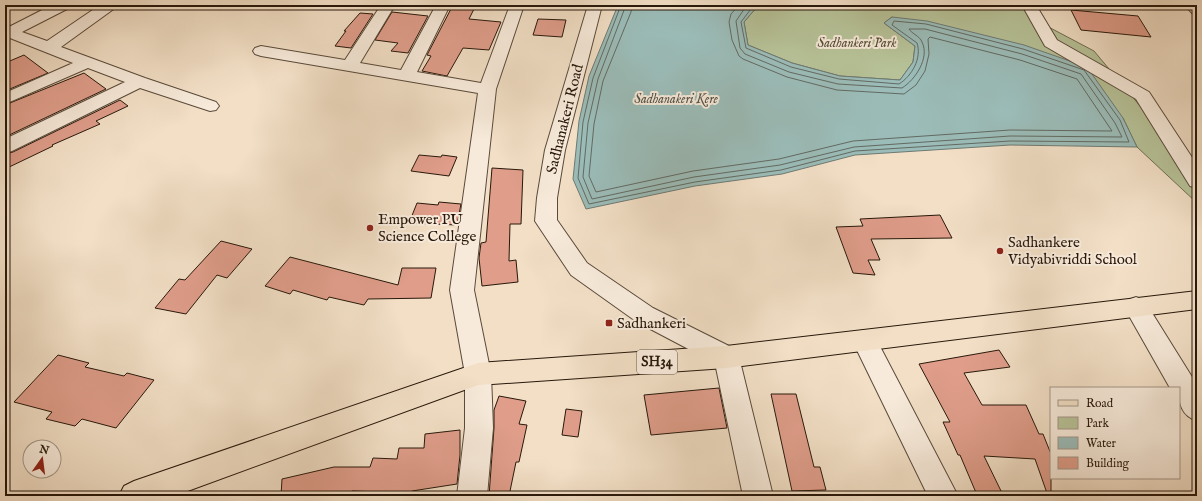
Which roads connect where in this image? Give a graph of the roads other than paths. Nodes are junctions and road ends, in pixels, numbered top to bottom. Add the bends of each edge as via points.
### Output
1 (64, 5) edge
2 (110, 5) edge
3 (388, 5) edge
4 (443, 5) edge
5 (517, 5) edge
6 (595, 5) edge
7 (1029, 5) edge
8 (1192, 5) edge
9 (1197, 10) edge
10 (7, 34) edge
11 (48, 48) junction
12 (261, 51) dead end
13 (86, 63) junction
14 (350, 65) junction
15 (407, 75) junction
16 (139, 82) junction
17 (487, 90) junction
18 (5, 99) edge
19 (210, 106) dead end
20 (5, 146) edge
21 (1177, 149) junction
22 (1197, 151) edge
23 (1197, 181) edge
24 (1197, 300) edge
25 (1136, 307) junction
26 (864, 340) junction
27 (726, 357) junction
28 (478, 374) junction
29 (1197, 409) edge
30 (134, 496) edge
31 (472, 496) edge
32 (758, 496) edge
33 (943, 496) edge

1 - 10 street
2 - 11 street
3 - 14 street
4 - 15 street
5 - 17 street
6 - 27 street, Sadhanakeri Road via 554,150 546,221 579,269 645,315
7 - 21 street via 1051,43 1143,96
8 - 9 street
10 - 11 street
11 - 13 street
12 - 14 street
13 - 16 street
13 - 18 street
14 - 15 street
15 - 17 street
16 - 19 street
16 - 20 street
17 - 28 street via 462,290
21 - 22 street
21 - 23 street
24 - 25 main road, SH34
25 - 26 main road, SH34
25 - 29 street
26 - 27 main road, SH34
26 - 33 street
27 - 28 main road, SH34
27 - 32 street
28 - 30 main road, SH34
28 - 31 street via 479,428

